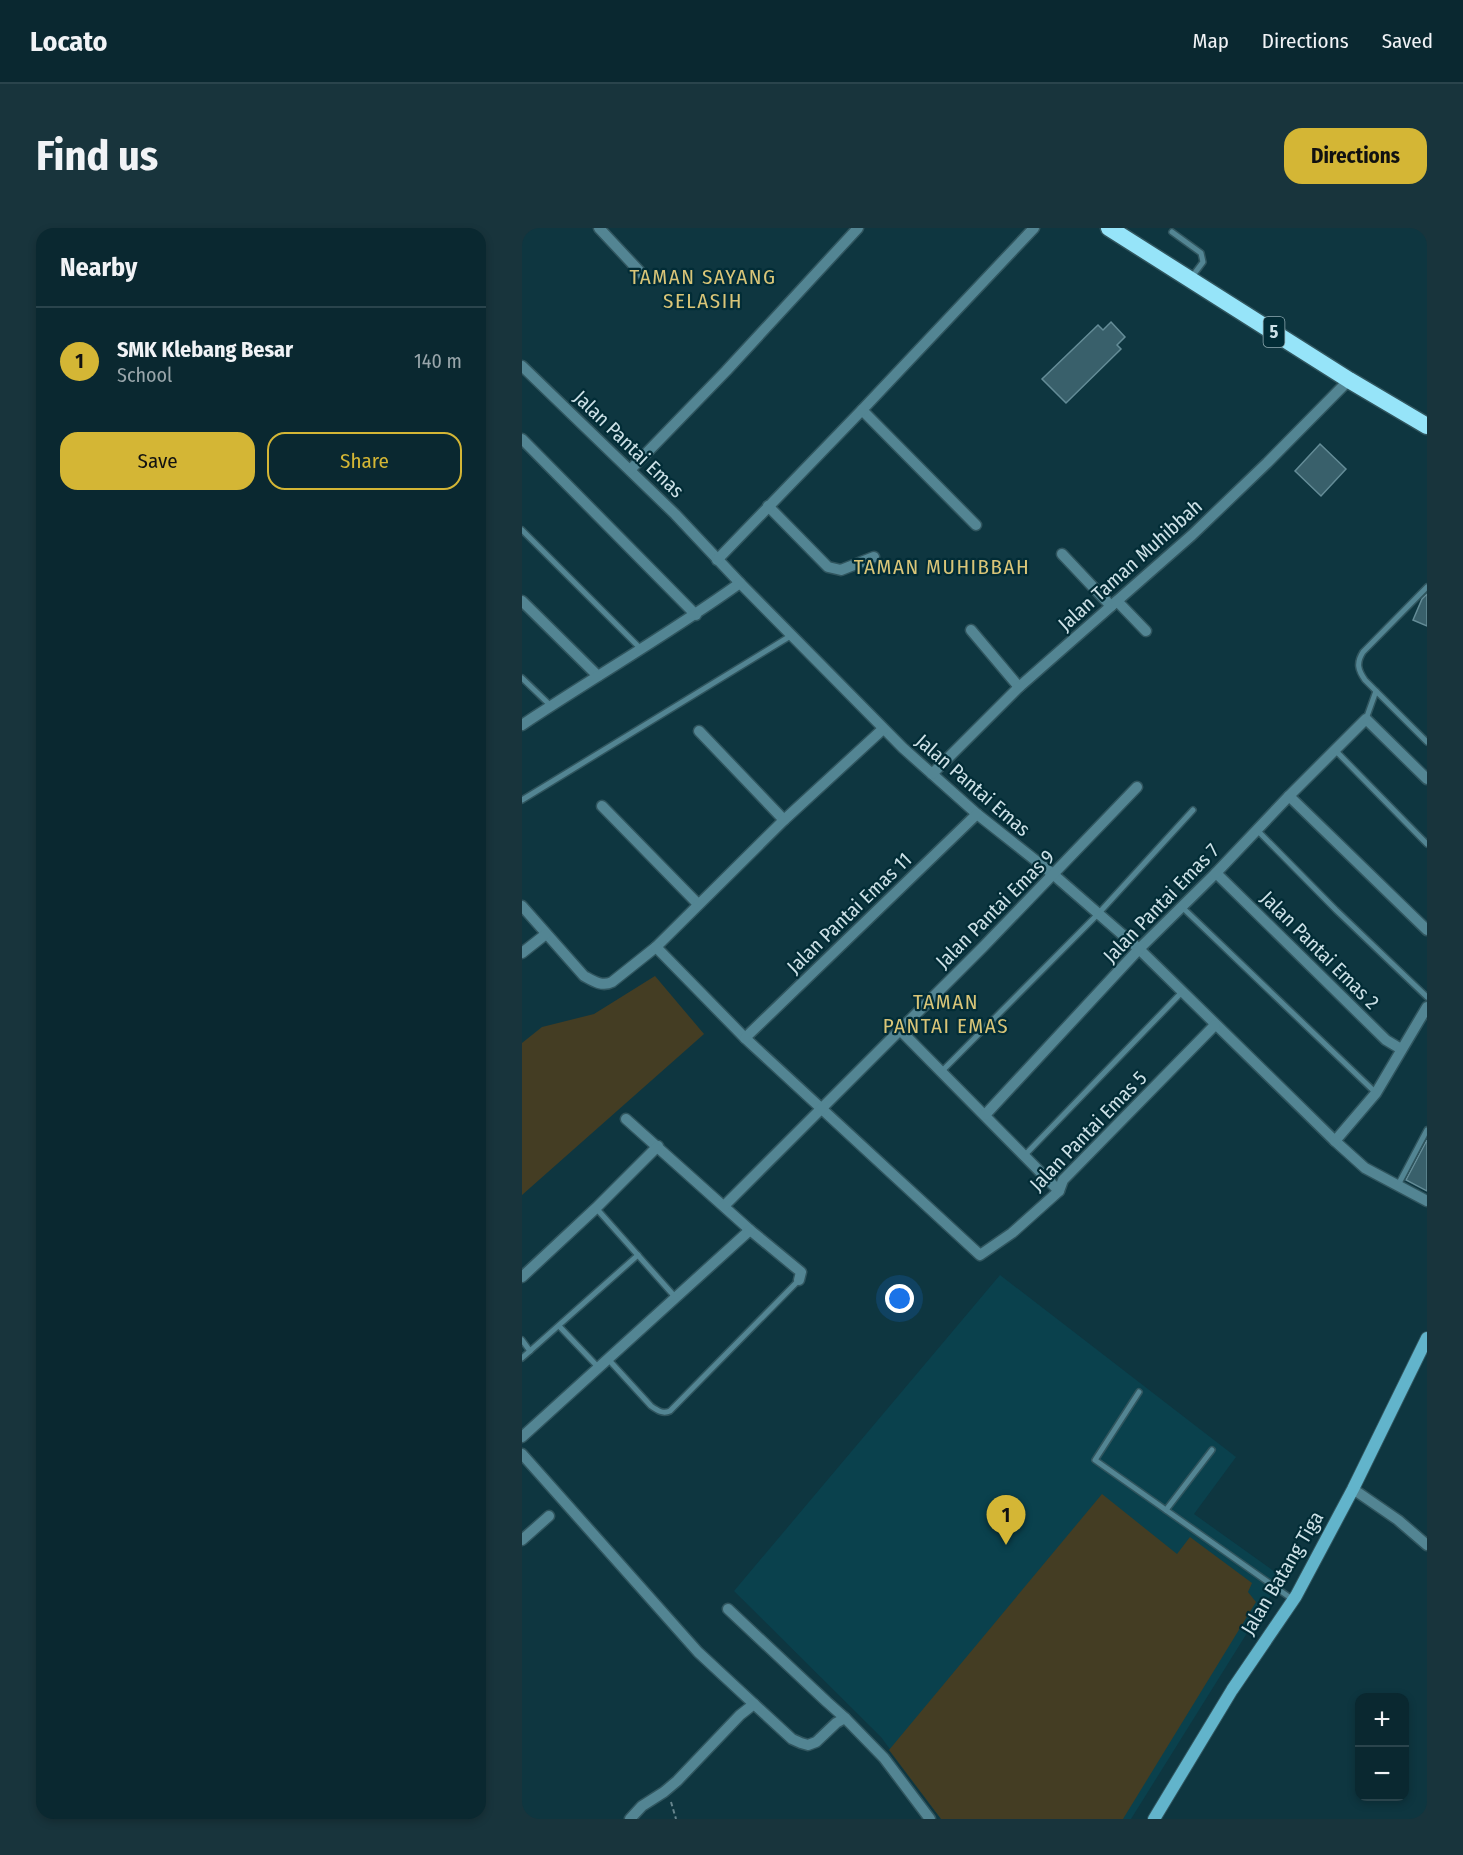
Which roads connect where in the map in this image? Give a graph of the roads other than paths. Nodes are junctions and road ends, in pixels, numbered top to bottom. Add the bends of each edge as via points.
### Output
1 (599, 228) edge
2 (858, 228) edge
3 (1034, 228) edge
4 (1115, 231) edge
5 (1172, 232) dead end
6 (642, 274) dead end
7 (1190, 279) junction
8 (522, 366) edge
9 (1349, 380) junction
10 (862, 410) junction
11 (1427, 426) edge
12 (522, 439) edge
13 (630, 470) junction
14 (768, 506) junction
15 (976, 525) dead end
16 (522, 530) edge
17 (1062, 554) dead end
18 (874, 557) dead end
19 (717, 560) junction
20 (740, 583) junction
21 (1427, 587) edge
22 (522, 601) edge
23 (1114, 604) junction
24 (696, 615) junction
25 (971, 630) dead end
26 (1146, 631) dead end
27 (792, 635) junction
28 (642, 650) junction
29 (598, 676) junction
30 (522, 678) edge
31 (1019, 687) junction
32 (1376, 691) junction
33 (551, 706) junction
34 (1366, 719) junction
35 (522, 725) edge
36 (883, 729) junction
37 (699, 731) dead end
38 (1427, 742) edge
39 (1335, 750) junction
40 (932, 774) junction
41 (1427, 779) edge
42 (1137, 787) dead end
43 (1289, 796) junction
44 (522, 800) edge
45 (602, 806) dead end
46 (1193, 810) dead end
47 (977, 814) junction
48 (784, 820) junction
49 (1257, 829) junction
50 (1427, 844) edge
51 (1216, 873) junction
52 (1054, 875) junction
53 (698, 904) junction
54 (522, 906) edge
55 (1182, 907) junction
56 (1098, 914) junction
57 (1427, 930) edge
58 (546, 934) junction
59 (656, 947) junction
60 (1139, 949) junction
61 (522, 953) edge
62 (1182, 992) junction
63 (1427, 997) edge
64 (1425, 1015) edge
65 (1215, 1025) junction
66 (900, 1030) junction
67 (746, 1038) junction
68 (1401, 1049) junction
69 (942, 1071) junction
70 (1376, 1093) junction
71 (823, 1108) junction
72 (985, 1115) junction
73 (626, 1119) dead end
74 (1427, 1130) edge
75 (1335, 1141) junction
76 (658, 1146) junction
77 (1024, 1156) junction
78 (1398, 1185) junction
79 (1059, 1191) junction
80 (1427, 1201) edge
81 (724, 1206) junction
82 (596, 1208) junction
83 (750, 1230) junction
84 (638, 1255) junction
85 (522, 1276) edge
86 (799, 1280) joint
87 (676, 1298) junction
88 (559, 1326) junction
89 (1427, 1338) edge
90 (522, 1340) edge
91 (530, 1351) junction
92 (522, 1358) edge
93 (608, 1359) junction
94 (599, 1368) junction
95 (1139, 1392) dead end
96 (522, 1437) edge
97 (1212, 1450) dead end
98 (522, 1454) edge
99 (1353, 1489) junction
100 (1166, 1510) junction
101 (549, 1516) dead end
102 (522, 1540) edge
103 (1427, 1545) edge
104 (1294, 1600) junction
105 (728, 1609) dead end
106 (754, 1704) junction
107 (846, 1718) junction
108 (630, 1819) edge
109 (930, 1819) edge
110 (1154, 1819) edge

1 - 6 street
2 - 13 street
3 - 10 street
4 - 7 highway, 5
5 - 7 lane via 1201,254 1203,262
7 - 9 highway, 5
8 - 13 street, Jalan Pantai Emas
9 - 11 highway, 5
9 - 23 street, Jalan Taman Muhibbah via 1200,527
10 - 14 street
10 - 15 street
12 - 24 street
13 - 19 street, Jalan Pantai Emas
14 - 18 street via 828,567 841,570
14 - 19 street
16 - 28 lane
17 - 23 street
19 - 20 street, Jalan Pantai Emas
20 - 24 street
20 - 27 street, Jalan Pantai Emas
21 - 32 lane via 1358,659 1360,673
22 - 29 street
23 - 26 street
23 - 31 street, Jalan Taman Muhibbah
24 - 28 street
25 - 31 street
27 - 36 street, Jalan Pantai Emas
27 - 44 lane
28 - 29 street
29 - 33 street
30 - 33 lane
31 - 40 street, Jalan Taman Muhibbah
32 - 34 lane
32 - 38 lane
33 - 35 street
34 - 39 street, Jalan Pantai Emas 7
34 - 41 street
36 - 40 street, Jalan Pantai Emas
36 - 48 street
37 - 48 street
39 - 43 street, Jalan Pantai Emas 7
39 - 50 lane
40 - 47 street, Jalan Pantai Emas
42 - 52 street, Jalan Pantai Emas 9
43 - 49 street, Jalan Pantai Emas 7
43 - 57 street
45 - 53 street
46 - 56 lane
47 - 52 street, Jalan Pantai Emas
47 - 67 street, Jalan Pantai Emas 11
48 - 53 street
49 - 51 street, Jalan Pantai Emas 7
49 - 63 lane
51 - 55 street, Jalan Pantai Emas 7
51 - 68 street, Jalan Pantai Emas 2 via 1386,1040
52 - 56 street, Jalan Pantai Emas
52 - 66 street, Jalan Pantai Emas 9
53 - 59 street
54 - 58 street
55 - 60 street, Jalan Pantai Emas 7
55 - 70 lane
56 - 60 street, Jalan Pantai Emas
56 - 69 lane
58 - 59 street via 575,968 595,983 608,984 617,979
58 - 61 street
59 - 67 street
60 - 62 street, Jalan Pantai Emas
60 - 72 street, Jalan Pantai Emas 7
62 - 65 street, Jalan Pantai Emas
62 - 77 lane
64 - 68 street
65 - 75 street, Jalan Pantai Emas
65 - 79 street, Jalan Pantai Emas 5 via 1063,1180
66 - 69 street
66 - 71 street, Jalan Pantai Emas 9
67 - 71 street
68 - 70 street
69 - 72 street
70 - 75 street
71 - 79 street, Jalan Pantai Emas 5 via 980,1255 1012,1233
71 - 81 street, Jalan Pantai Emas 9
72 - 77 street
73 - 76 street
74 - 78 lane
75 - 78 street, Jalan Pantai Emas via 1365,1168
76 - 81 street
76 - 82 street
77 - 79 street
78 - 80 street, Jalan Pantai Emas
81 - 83 street
82 - 84 lane
82 - 85 street
83 - 86 street via 801,1272
83 - 87 street
84 - 87 lane
84 - 88 lane
86 - 93 lane via 666,1413 651,1406
87 - 93 street
88 - 91 lane
88 - 94 lane
89 - 99 main road, Jalan Batang Tiga
90 - 91 lane
91 - 92 lane
93 - 94 street
94 - 96 street
95 - 100 lane via 1095,1460
97 - 100 lane
98 - 106 street via 698,1652
99 - 103 street
99 - 104 main road, Jalan Batang Tiga
100 - 104 lane
101 - 102 street
104 - 110 main road, Jalan Batang Tiga via 1232,1690
105 - 107 street
106 - 107 street via 792,1739 808,1745
106 - 108 street via 669,1788
107 - 109 street via 884,1758

